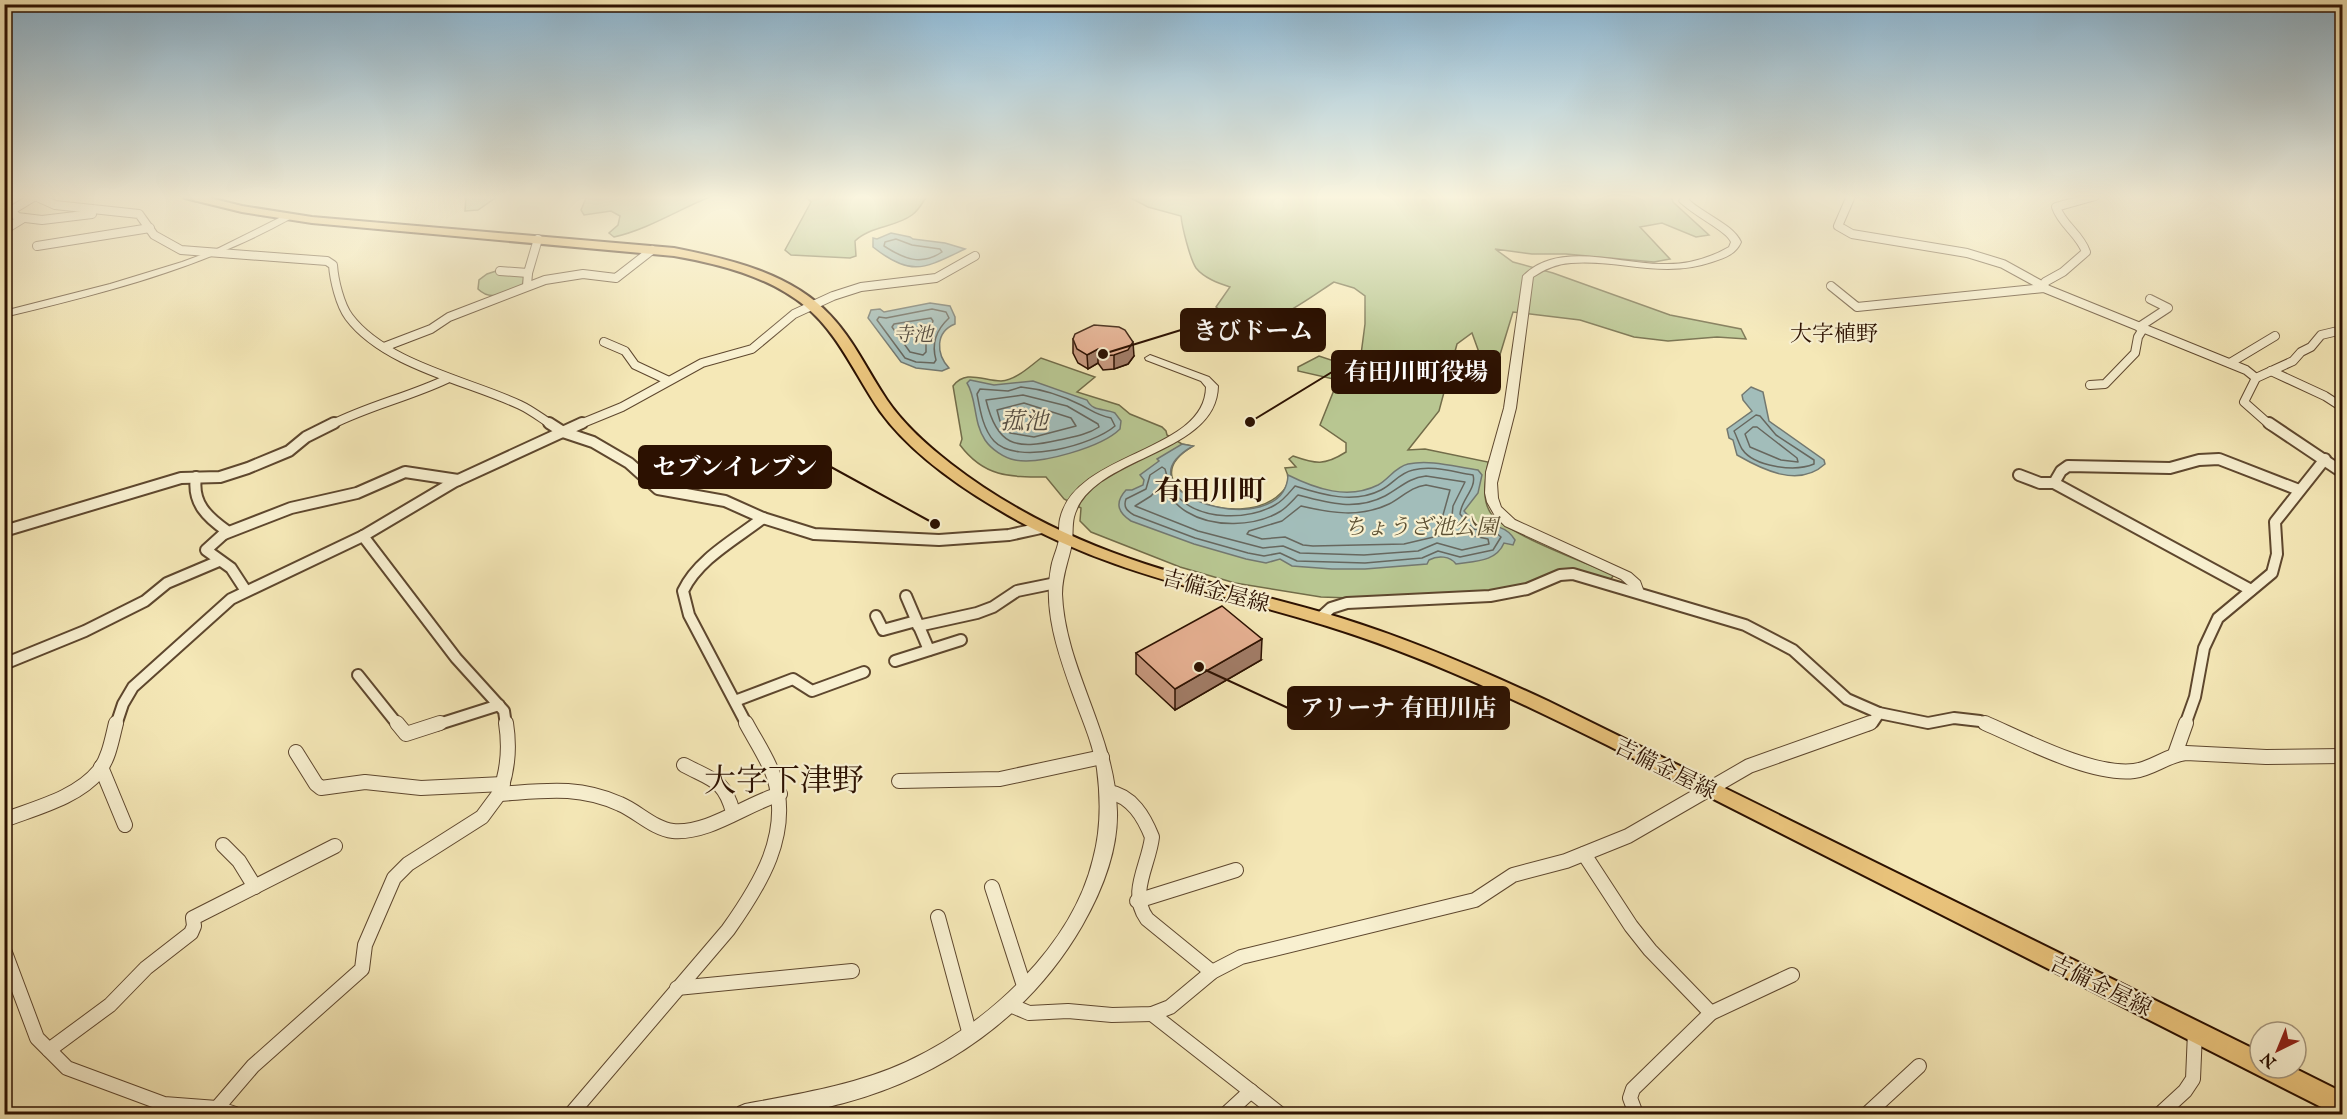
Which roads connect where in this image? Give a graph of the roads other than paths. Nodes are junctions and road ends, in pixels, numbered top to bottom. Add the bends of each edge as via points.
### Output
1 (178, 248) edge
2 (226, 248) edge
3 (535, 248) edge
4 (634, 248) edge
5 (1733, 248) edge
6 (1937, 248) edge
7 (2085, 248) edge
8 (652, 250) junction
9 (213, 254) junction
10 (975, 256) dead end
11 (500, 271) dead end
12 (528, 273) junction
13 (527, 286) junction
14 (1831, 286) dead end
15 (2044, 287) junction
16 (2150, 299) dead end
17 (813, 306) junction
18 (4, 314) edge
19 (2141, 328) junction
20 (2343, 330) edge
21 (2327, 333) junction
22 (2275, 336) dead end
23 (2343, 338) edge
24 (604, 342) dead end
25 (384, 347) junction
26 (1150, 358) dead end
27 (2230, 363) junction
28 (2271, 371) junction
29 (2256, 378) junction
30 (447, 379) junction
31 (668, 380) junction
32 (2090, 385) dead end
33 (2343, 407) edge
34 (563, 432) junction
35 (2334, 463) edge
36 (2343, 472) edge
37 (2019, 475) dead end
38 (196, 477) junction
39 (458, 480) junction
40 (2054, 483) junction
41 (2299, 490) junction
42 (763, 518) junction
43 (1041, 528) junction
44 (4, 531) edge
45 (224, 534) junction
46 (363, 536) junction
47 (1066, 540) junction
48 (219, 561) junction
49 (1056, 583) junction
50 (2251, 590) junction
51 (246, 591) junction
52 (1637, 592) junction
53 (906, 596) dead end
54 (876, 616) dead end
55 (1320, 618) junction
56 (917, 624) junction
57 (961, 640) dead end
58 (929, 650) junction
59 (895, 661) dead end
60 (4, 664) edge
61 (864, 672) dead end
62 (358, 675) dead end
63 (735, 701) junction
64 (499, 705) junction
65 (1879, 713) junction
66 (296, 752) dead end
67 (2175, 754) junction
68 (2343, 756) edge
69 (1102, 757) junction
70 (684, 765) dead end
71 (101, 767) junction
72 (899, 782) dead end
73 (501, 789) junction
74 (1710, 790) junction
75 (1109, 792) junction
76 (780, 794) junction
77 (733, 812) junction
78 (4, 820) edge
79 (125, 825) dead end
80 (223, 845) dead end
81 (335, 846) dead end
82 (1584, 855) junction
83 (1236, 870) dead end
84 (255, 886) junction
85 (992, 887) dead end
86 (1137, 901) junction
87 (938, 917) dead end
88 (4, 950) edge
89 (852, 971) dead end
90 (1212, 972) junction
91 (1792, 975) dead end
92 (677, 988) junction
93 (1025, 989) junction
94 (1010, 1005) junction
95 (1711, 1013) junction
96 (1152, 1014) junction
97 (2196, 1032) junction
98 (970, 1035) junction
99 (49, 1050) junction
100 (2248, 1058) edge
101 (1919, 1066) dead end
102 (2293, 1080) edge
103 (1251, 1091) junction
104 (2343, 1105) edge
105 (217, 1108) junction
106 (235, 1114) edge
107 (571, 1114) edge
108 (745, 1114) edge
109 (1226, 1114) edge
110 (1280, 1114) edge
111 (1636, 1114) edge
112 (1867, 1114) edge
113 (2160, 1114) edge

1 - 9 street
2 - 9 street
3 - 12 street
4 - 8 main road, 吉備金屋線
5 - 52 street via 1700,262 1671,267 1572,260 1544,264 1528,276 1510,410 1491,490 1493,504 1510,523 1632,579
6 - 15 street via 2003,264
7 - 15 street via 2086,252 2045,282
8 - 13 street via 616,278 583,274
8 - 17 main road, 吉備金屋線 via 739,267 779,284
9 - 18 street via 111,287
9 - 25 street via 327,261 333,265 334,286 348,316
10 - 17 street via 936,278 861,287
11 - 12 street
12 - 13 street
13 - 25 street
14 - 15 street via 1857,307
15 - 19 street
16 - 19 street via 2168,308
17 - 31 street via 794,314 752,349 702,363
17 - 43 main road, 吉備金屋線 via 837,330 877,398 910,436 980,492
19 - 27 street
19 - 32 street via 2135,354 2105,384
20 - 21 street
21 - 23 street
21 - 28 street via 2293,361
22 - 27 street
24 - 31 street via 625,351 635,364
25 - 30 street
26 - 47 street via 1206,379 1212,386 1210,404 1165,442 1087,483 1071,505 1065,525
27 - 29 street
28 - 29 street
28 - 33 street
29 - 35 street via 2244,402 2272,426
30 - 34 street via 521,405
30 - 38 street via 352,414 306,437 289,451 248,468 220,477
31 - 34 street via 622,407
34 - 39 street
34 - 42 street via 592,442 629,463 658,489 725,501
35 - 36 street
35 - 41 street
37 - 40 street via 2040,483
38 - 44 street via 181,478
38 - 45 street via 196,500 226,531
39 - 45 street via 405,472 357,493 291,508
39 - 46 street
40 - 41 street via 2068,466 2176,468 2211,459 2230,462
40 - 50 street
41 - 50 street via 2275,522 2277,554 2272,573
42 - 43 street via 814,534 855,537 939,540 1010,535
42 - 63 street via 698,570 683,591 690,618
43 - 47 main road, 吉備金屋線
45 - 48 street via 206,550
46 - 51 street
46 - 64 street via 456,658
47 - 49 street
47 - 55 main road, 吉備金屋線 via 1168,578
48 - 51 street via 231,568
48 - 60 street via 167,583 145,601 85,631
49 - 56 street via 1017,591 977,613
49 - 69 street via 1062,633
50 - 67 street via 2222,612 2204,648 2195,697
51 - 71 street via 224,604 133,687 122,705
52 - 55 street via 1566,574 1527,589 1490,596 1339,604
52 - 65 street via 1730,619 1776,639 1838,693
53 - 56 street
54 - 56 street via 883,630
55 - 74 main road, 吉備金屋線 via 1421,653 1510,690
56 - 58 street
57 - 58 street
58 - 59 street
61 - 63 street via 812,690 793,679
62 - 64 street via 406,734
63 - 76 street
64 - 73 street via 504,711 509,740
65 - 67 street via 1928,723 1954,718 1980,721 2050,752 2113,770 2135,771
65 - 74 street via 1873,722 1861,728 1749,766
66 - 73 street via 321,788 365,782 421,788
67 - 68 street
69 - 72 street via 1000,778
69 - 75 street
70 - 77 street via 722,786
71 - 78 street via 80,787
71 - 79 street
73 - 77 street via 576,790 594,794 635,810 658,827 672,831 691,830
73 - 105 street via 482,817 408,864 394,878 365,945 362,969 253,1066
74 - 82 street via 1635,833
74 - 97 main road, 吉備金屋線
75 - 86 street via 1129,800 1152,837
75 - 93 street via 1103,853 1082,911 1055,954
76 - 77 street
76 - 92 street via 779,827 764,874 732,924
80 - 84 street
81 - 84 street
82 - 90 street via 1513,875 1475,900 1241,957
82 - 95 street via 1650,950
83 - 86 street
84 - 99 street via 193,918 190,933 146,968 110,1005
85 - 93 street
86 - 90 street via 1147,919
87 - 98 street
88 - 99 street via 37,1038
89 - 92 street
90 - 96 street via 1170,1007
91 - 95 street
92 - 107 street
93 - 94 street
94 - 96 street via 1029,1013
94 - 98 street
95 - 111 street via 1633,1089 1630,1098
96 - 103 street
97 - 100 main road, 吉備金屋線
97 - 113 street via 2193,1079
98 - 108 street via 917,1067 869,1086
99 - 105 street via 67,1068 154,1101
101 - 112 street
102 - 104 main road
103 - 109 street
103 - 110 street
105 - 106 street

